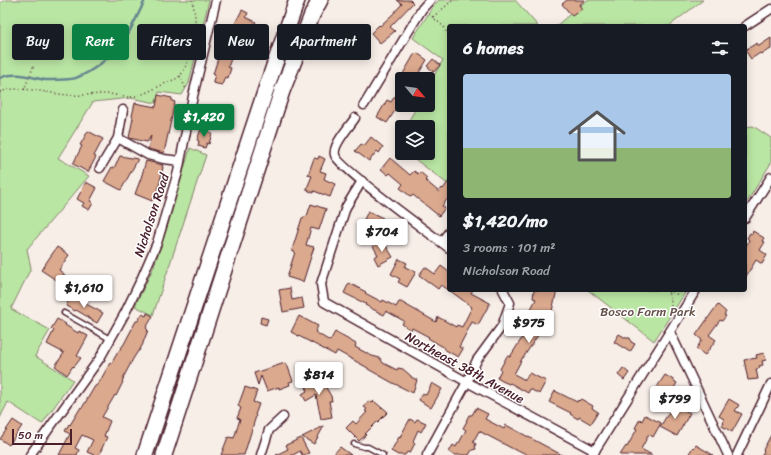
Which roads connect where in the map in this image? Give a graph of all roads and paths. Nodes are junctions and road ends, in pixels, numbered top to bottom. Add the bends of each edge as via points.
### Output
1 (192, 0) edge
2 (216, 0) edge
3 (298, 0) edge
4 (320, 0) edge
5 (430, 0) edge
6 (454, 0) edge
7 (422, 9) junction
8 (771, 9) edge
9 (434, 17) junction
10 (747, 25) edge
11 (447, 33) edge
12 (34, 65) dead end
13 (180, 76) junction
14 (24, 90) junction
15 (0, 92) edge
16 (193, 96) junction
17 (364, 105) dead end
18 (123, 110) dead end
19 (355, 118) dead end
20 (118, 138) junction
21 (180, 161) junction
22 (100, 168) dead end
23 (771, 177) edge
24 (362, 181) junction
25 (747, 215) edge
26 (447, 234) edge
27 (441, 242) junction
28 (447, 246) edge
29 (504, 292) edge
30 (668, 292) edge
31 (671, 292) edge
32 (686, 292) edge
33 (695, 292) edge
34 (64, 313) dead end
35 (677, 321) junction
36 (670, 332) junction
37 (110, 339) junction
38 (467, 382) junction
39 (771, 384) edge
40 (283, 418) dead end
41 (354, 444) dead end
42 (594, 453) edge
43 (30, 455) edge
44 (145, 455) edge
45 (164, 455) edge
46 (261, 455) edge
47 (383, 455) edge
48 (427, 455) edge
49 (728, 455) edge
50 (737, 455) edge

1 - 13 path via 196,27 189,58
2 - 16 street, Nicholson Road
3 - 44 highway
4 - 45 highway via 282,91
5 - 7 street
6 - 9 path
7 - 9 path
7 - 17 street
8 - 10 street
9 - 11 path
12 - 14 path
13 - 14 path via 146,93 129,97 108,94 71,96
13 - 16 path
14 - 15 path via 11,89
16 - 21 street, Nicholson Road
18 - 20 street
19 - 24 street via 334,150 341,163
20 - 21 street via 148,155
20 - 22 street
21 - 37 street, Nicholson Road via 157,243 125,313
23 - 25 street
24 - 27 street
24 - 38 street, Northeast 38th Avenue via 346,207 321,284 324,302
26 - 27 street
27 - 28 street
29 - 38 street via 510,303 502,326 477,360
30 - 35 path via 670,310
31 - 32 path
33 - 35 street
34 - 37 lane
35 - 36 street
36 - 42 street
36 - 49 street
37 - 43 street, Nicholson Road via 100,358
38 - 42 street, Northeast 38th Avenue
38 - 48 street
39 - 50 street
40 - 46 street via 268,430
41 - 47 lane via 368,447

